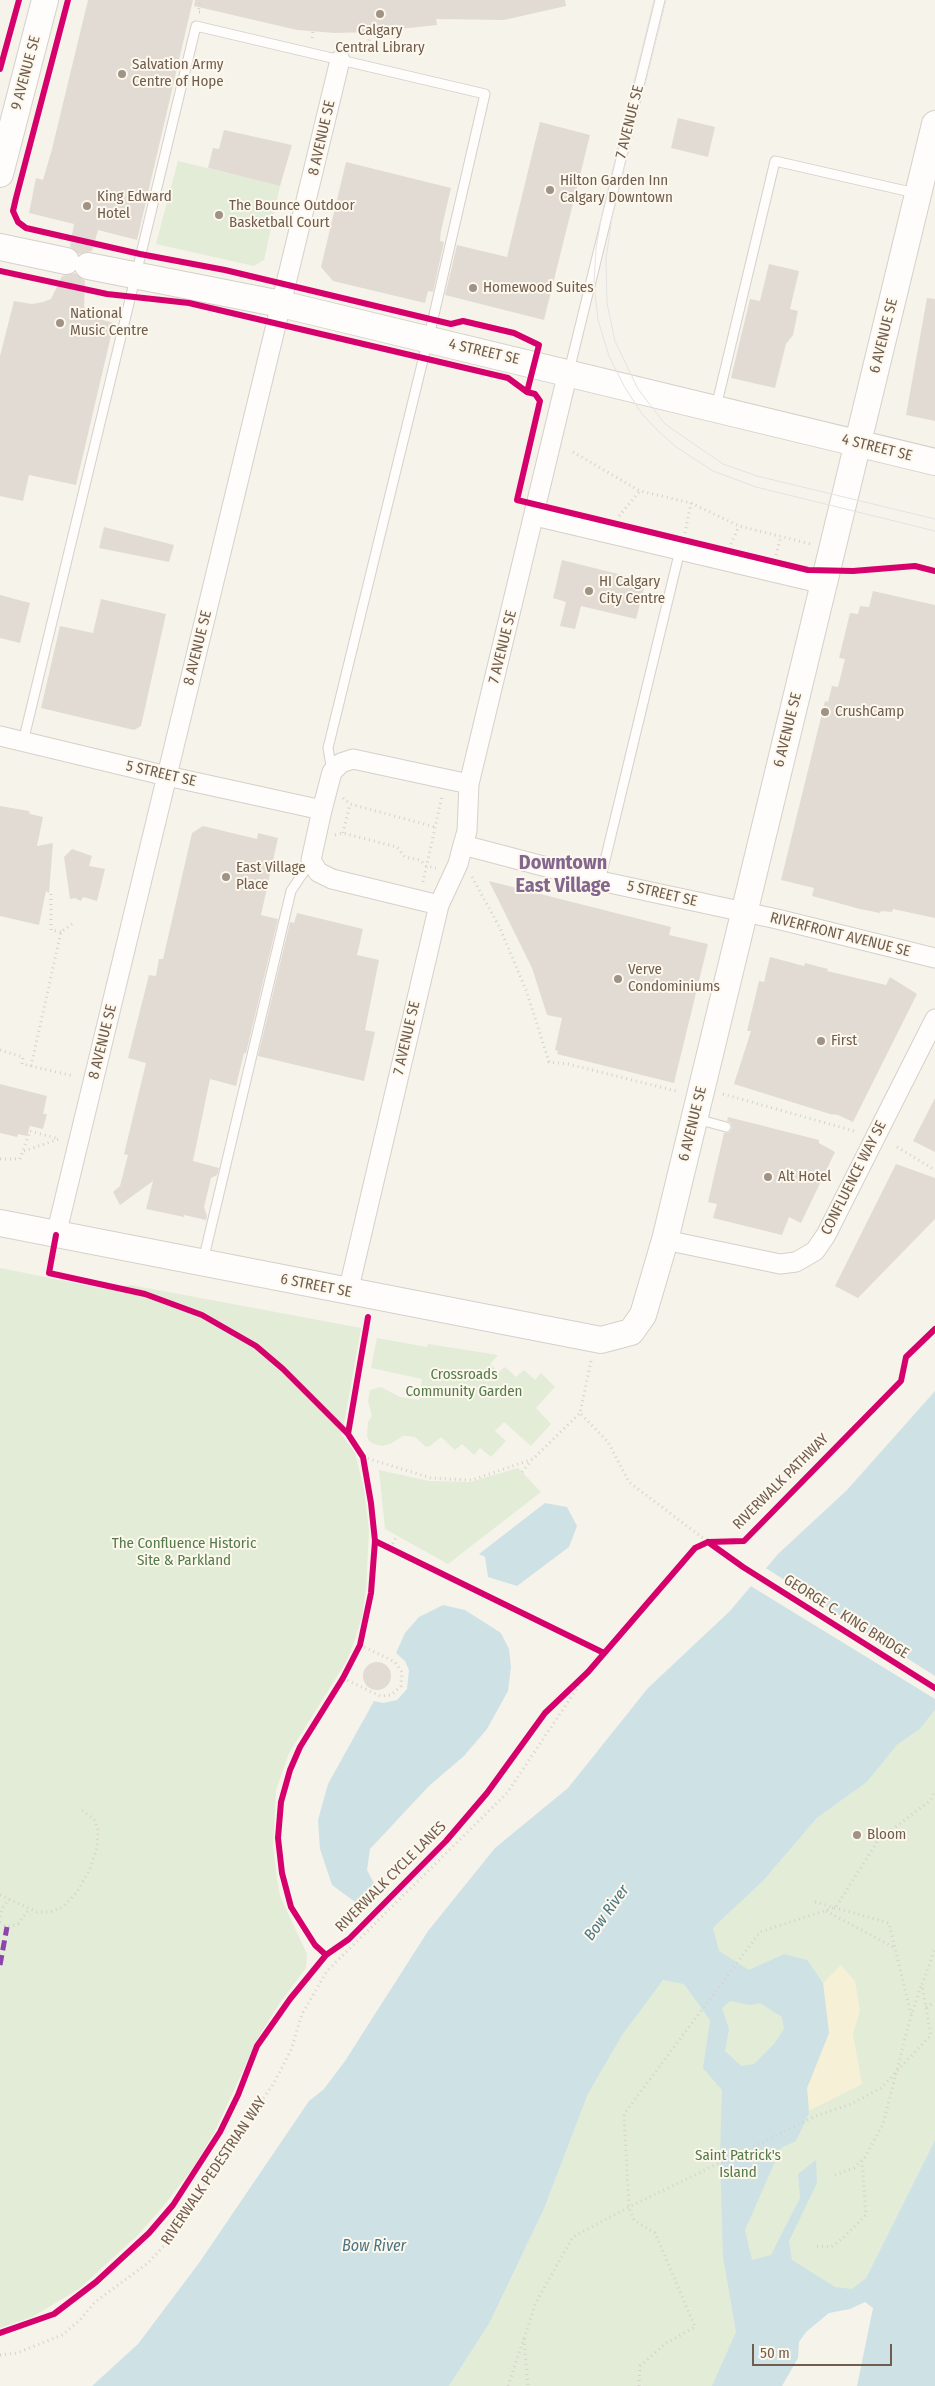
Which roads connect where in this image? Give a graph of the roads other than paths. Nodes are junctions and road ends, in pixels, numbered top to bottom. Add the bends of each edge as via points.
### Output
1 (45, 0) edge
2 (660, 0) edge
3 (340, 60) junction
4 (935, 124) edge
5 (0, 174) edge
6 (918, 194) junction
7 (0, 247) edge
8 (134, 276) junction
9 (281, 304) junction
10 (428, 339) junction
11 (568, 372) junction
12 (716, 408) junction
13 (858, 443) junction
14 (935, 462) edge
15 (535, 516) junction
16 (682, 541) junction
17 (824, 584) junction
18 (0, 736) edge
19 (23, 742) junction
20 (332, 772) junction
21 (167, 776) junction
22 (469, 784) junction
23 (322, 810) junction
24 (463, 845) junction
25 (311, 860) junction
26 (600, 880) junction
27 (439, 905) junction
28 (744, 912) junction
29 (935, 958) edge
30 (935, 1019) edge
31 (694, 1119) junction
32 (726, 1126) dead end
33 (0, 1223) edge
34 (56, 1236) junction
35 (665, 1240) junction
36 (202, 1264) junction
37 (348, 1292) junction
38 (631, 1332) joint

1 - 5 street, 9 AVENUE SE
2 - 11 lane, 7 AVENUE SE
3 - 8 lane via 196,26
3 - 9 street, 8 AVENUE SE
3 - 10 lane via 485,94
4 - 6 street, 6 AVENUE SE
6 - 12 lane via 776,161
6 - 13 street, 6 AVENUE SE
7 - 8 street, 4 STREET SE
8 - 9 street, 4 STREET SE
8 - 19 lane
9 - 10 street, 4 STREET SE
9 - 21 street, 8 AVENUE SE
10 - 11 street, 4 STREET SE
10 - 20 lane via 328,748
11 - 12 street, 4 STREET SE
11 - 15 street, 7 AVENUE SE
12 - 13 street, 4 STREET SE
13 - 14 street, 4 STREET SE
13 - 17 street, 6 AVENUE SE
15 - 16 street
15 - 22 street, 7 AVENUE SE
16 - 17 street
16 - 26 lane
17 - 28 street, 6 AVENUE SE
18 - 19 street, 5 STREET SE
19 - 21 street, 5 STREET SE
20 - 22 street via 341,763 353,759
20 - 23 street
21 - 23 street, 5 STREET SE
21 - 34 street, 8 AVENUE SE
22 - 24 street, 7 AVENUE SE via 467,831
23 - 25 street
24 - 26 street, 5 STREET SE
24 - 27 street, 7 AVENUE SE
25 - 27 street via 318,872 332,879
25 - 36 lane via 291,891
26 - 28 street, 5 STREET SE
27 - 37 street, 7 AVENUE SE
28 - 29 street, RIVERFRONT AVENUE SE
28 - 31 street, 6 AVENUE SE
30 - 35 street, CONFLUENCE WAY SE via 815,1252 796,1262 780,1264
31 - 32 lane
31 - 35 street, 6 AVENUE SE
33 - 34 street, 6 STREET SE
34 - 36 street, 6 STREET SE
35 - 38 street, 6 AVENUE SE via 643,1315
36 - 37 street, 6 STREET SE
37 - 38 street, 6 STREET SE via 601,1340

